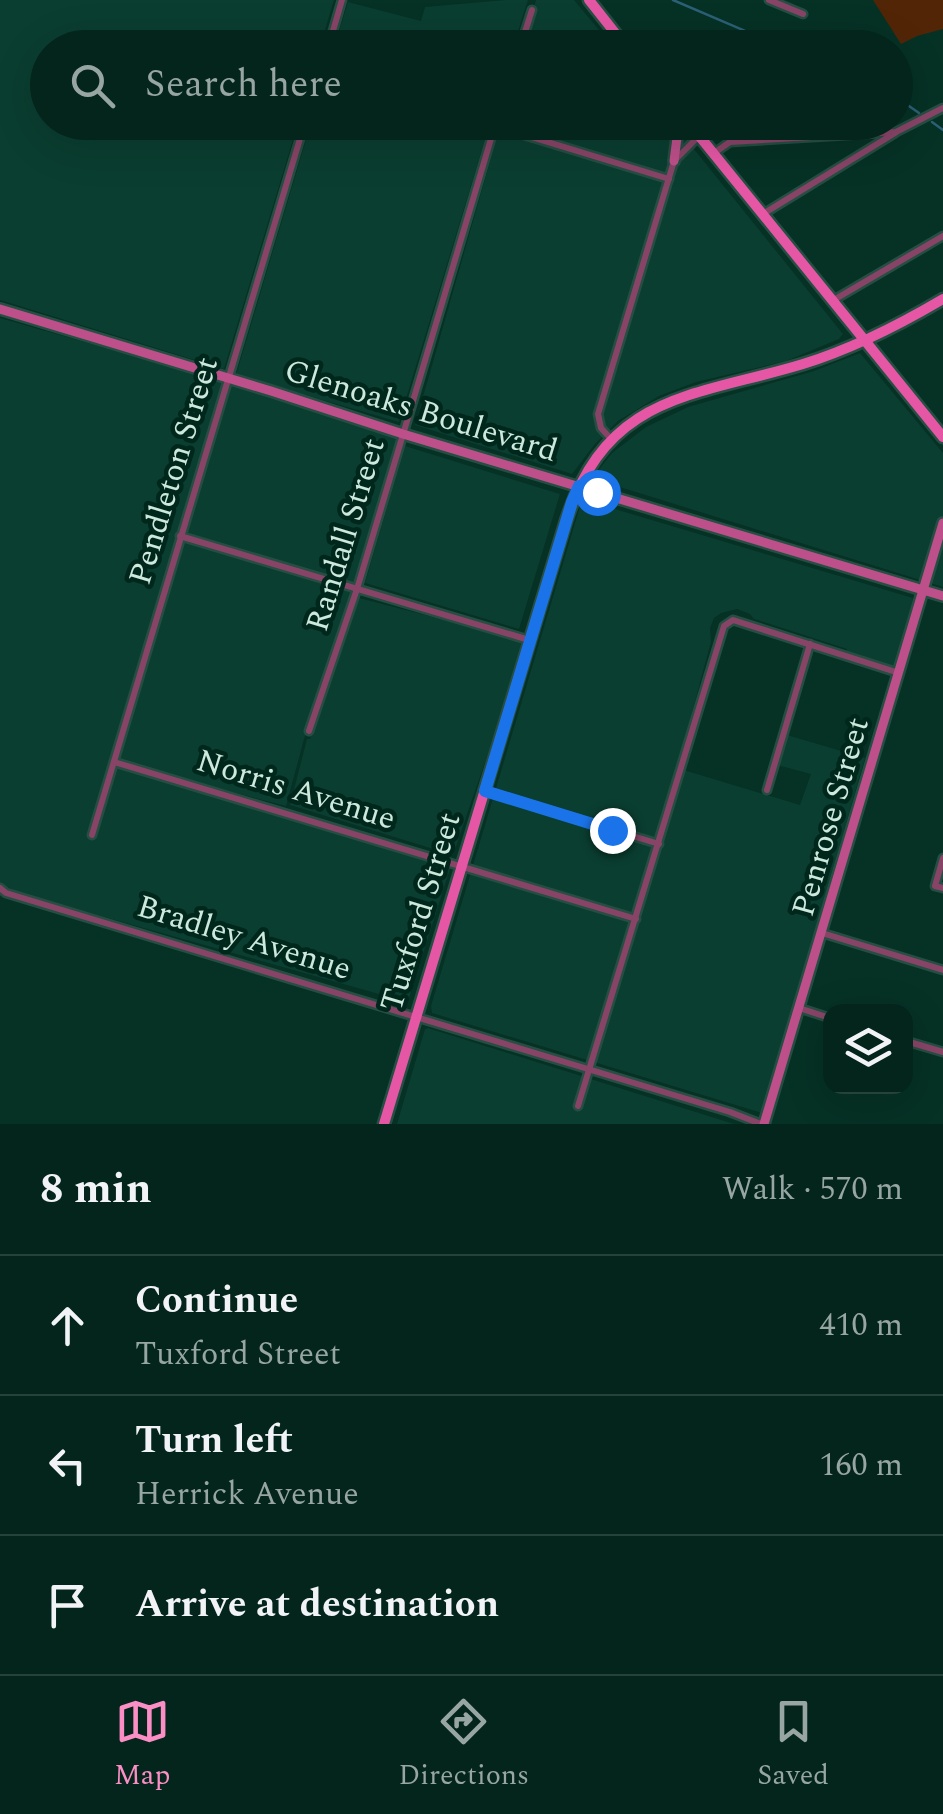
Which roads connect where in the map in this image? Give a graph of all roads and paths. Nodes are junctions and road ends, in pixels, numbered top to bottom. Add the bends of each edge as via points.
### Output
1 (342, 0) edge
2 (588, 0) edge
3 (769, 0) edge
4 (532, 10) dead end
5 (803, 14) dead end
6 (333, 30) edge
7 (526, 30) edge
8 (612, 30) edge
9 (943, 108) edge
10 (913, 123) edge
11 (300, 140) edge
12 (491, 140) edge
13 (546, 140) edge
14 (677, 140) edge
15 (695, 140) edge
16 (702, 140) edge
17 (763, 140) edge
18 (883, 140) edge
19 (713, 154) junction
20 (674, 161) junction
21 (669, 179) junction
22 (763, 214) junction
23 (943, 236) edge
24 (943, 299) edge
25 (832, 301) junction
26 (0, 309) edge
27 (864, 340) junction
28 (229, 378) junction
29 (403, 434) junction
30 (943, 437) edge
31 (612, 440) junction
32 (579, 486) junction
33 (943, 522) edge
34 (180, 536) junction
35 (357, 589) junction
36 (923, 590) junction
37 (943, 596) edge
38 (530, 640) junction
39 (810, 644) junction
40 (899, 673) junction
41 (309, 732) dead end
42 (114, 762) junction
43 (767, 790) dead end
44 (485, 791) junction
45 (92, 835) dead end
46 (659, 844) junction
47 (943, 858) edge
48 (462, 866) junction
49 (939, 887) edge
50 (0, 888) edge
51 (636, 918) junction
52 (822, 933) junction
53 (943, 970) edge
54 (799, 1008) junction
55 (416, 1015) junction
56 (823, 1016) edge
57 (913, 1043) edge
58 (943, 1052) edge
59 (590, 1070) junction
60 (578, 1106) dead end
61 (384, 1124) edge
62 (763, 1124) edge

1 - 6 street
2 - 8 main road
3 - 5 street
4 - 7 street
9 - 10 street
11 - 28 street, Pendleton Street
12 - 29 street, Randall Street
13 - 21 street
14 - 20 main road
15 - 20 street
16 - 19 main road
17 - 19 street via 730,142
18 - 22 street
19 - 22 main road
20 - 21 street
21 - 31 street via 598,414
22 - 25 main road
23 - 25 street
24 - 27 main road, Tuxford Street
25 - 27 main road
26 - 28 main road, Glenoaks Boulevard
27 - 30 main road
27 - 31 main road, Tuxford Street via 668,401
28 - 29 main road, Glenoaks Boulevard
28 - 34 street, Pendleton Street
29 - 32 main road, Glenoaks Boulevard
29 - 35 street, Randall Street
31 - 32 main road, Tuxford Street
32 - 36 main road, Glenoaks Boulevard
32 - 38 main road, Tuxford Street
33 - 36 main road, Penrose Street
34 - 35 street
34 - 42 street, Pendleton Street
35 - 38 street
35 - 41 street, Randall Street
36 - 37 main road, Glenoaks Boulevard
36 - 40 main road, Penrose Street
38 - 44 main road, Tuxford Street
39 - 40 street
39 - 43 street
39 - 46 street via 733,620 724,626
40 - 52 main road, Penrose Street
42 - 45 street, Pendleton Street
42 - 48 street, Norris Avenue
44 - 46 street
44 - 48 main road, Tuxford Street
46 - 51 street
47 - 49 street
48 - 51 street, Norris Avenue
48 - 55 main road, Tuxford Street
50 - 55 street, Bradley Avenue
51 - 59 street
52 - 53 street
52 - 54 main road, Penrose Street
54 - 56 street
54 - 62 main road, Penrose Street
55 - 59 street, Bradley Avenue
55 - 61 main road, Tuxford Street
57 - 58 street
59 - 60 street
59 - 62 street, Bradley Avenue

